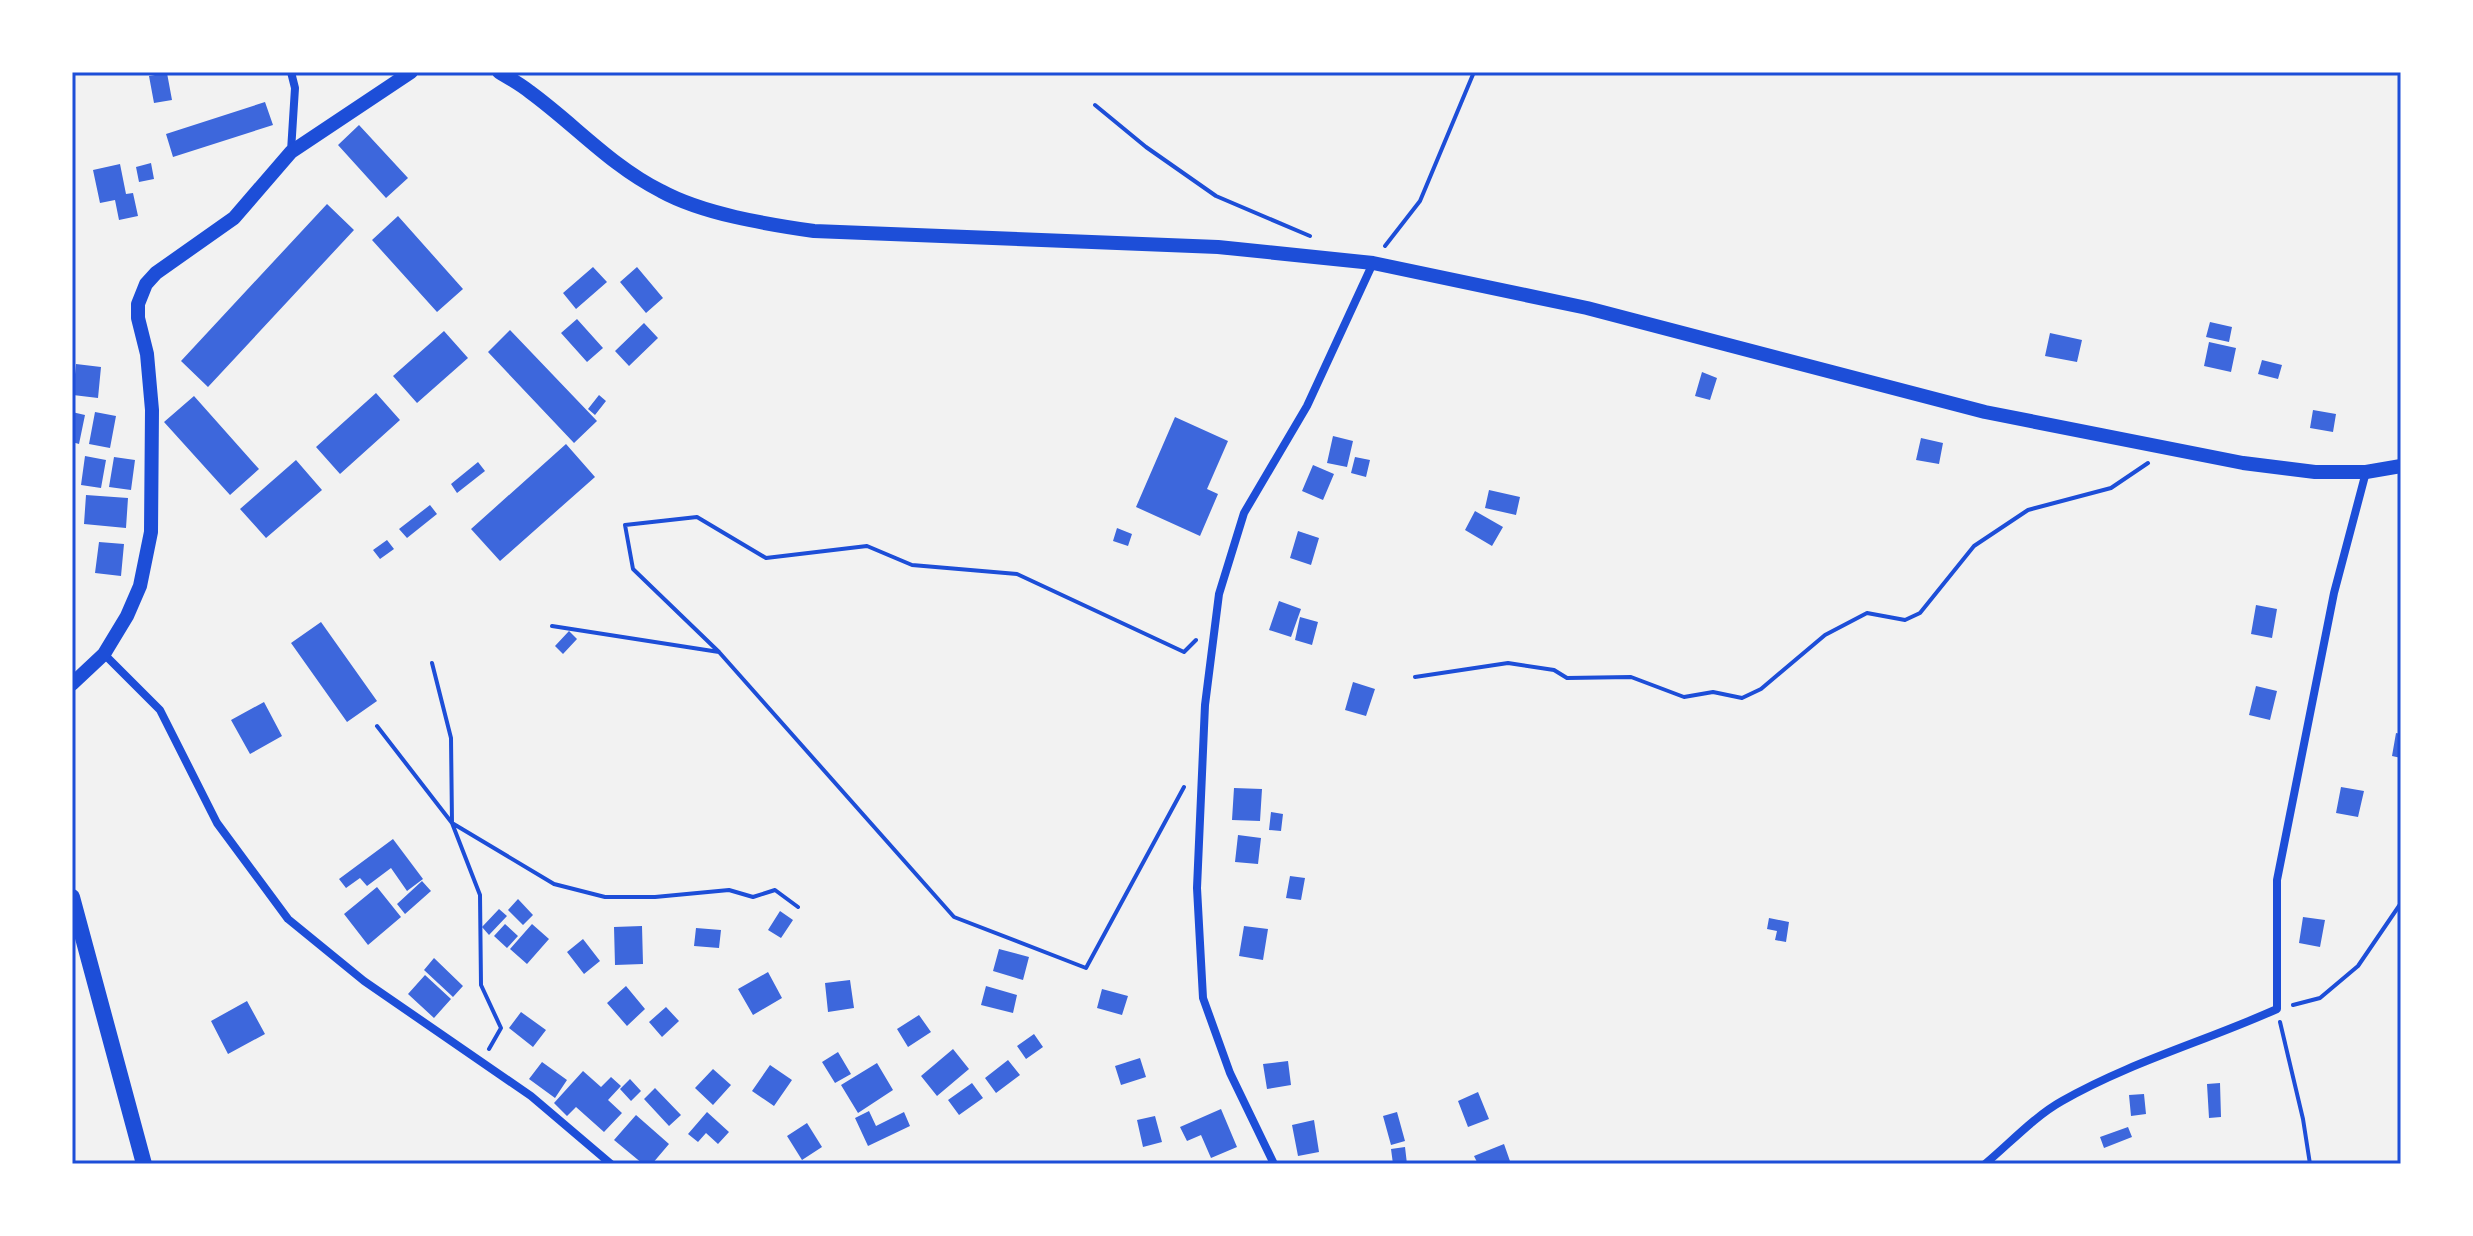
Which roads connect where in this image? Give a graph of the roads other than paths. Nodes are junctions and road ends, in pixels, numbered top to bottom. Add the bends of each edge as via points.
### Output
1 (291, 72) edge
2 (411, 72) edge
3 (499, 72) edge
4 (291, 152) junction
5 (1373, 263) junction
6 (2401, 466) edge
7 (2366, 472) junction
8 (104, 654) junction
9 (72, 684) edge
10 (72, 897) edge
11 (144, 1164) edge
12 (611, 1164) edge
13 (1274, 1164) edge
14 (1985, 1164) edge

1 - 4 street
2 - 4 street
3 - 5 street via 661,192 777,225 814,231 1218,247
4 - 8 street via 234,218 156,273 141,293 138,318 152,410 151,532 140,586
5 - 7 street via 1587,308 1985,412 2243,463
5 - 13 street via 1307,406 1244,513 1219,594 1205,705 1197,888 1203,998 1230,1073
6 - 7 street
7 - 14 street via 2334,593 2277,880 2277,1009 2112,1074 2058,1103
8 - 9 street
8 - 12 street via 160,710 217,823 288,919 364,981 531,1096
10 - 11 main road

